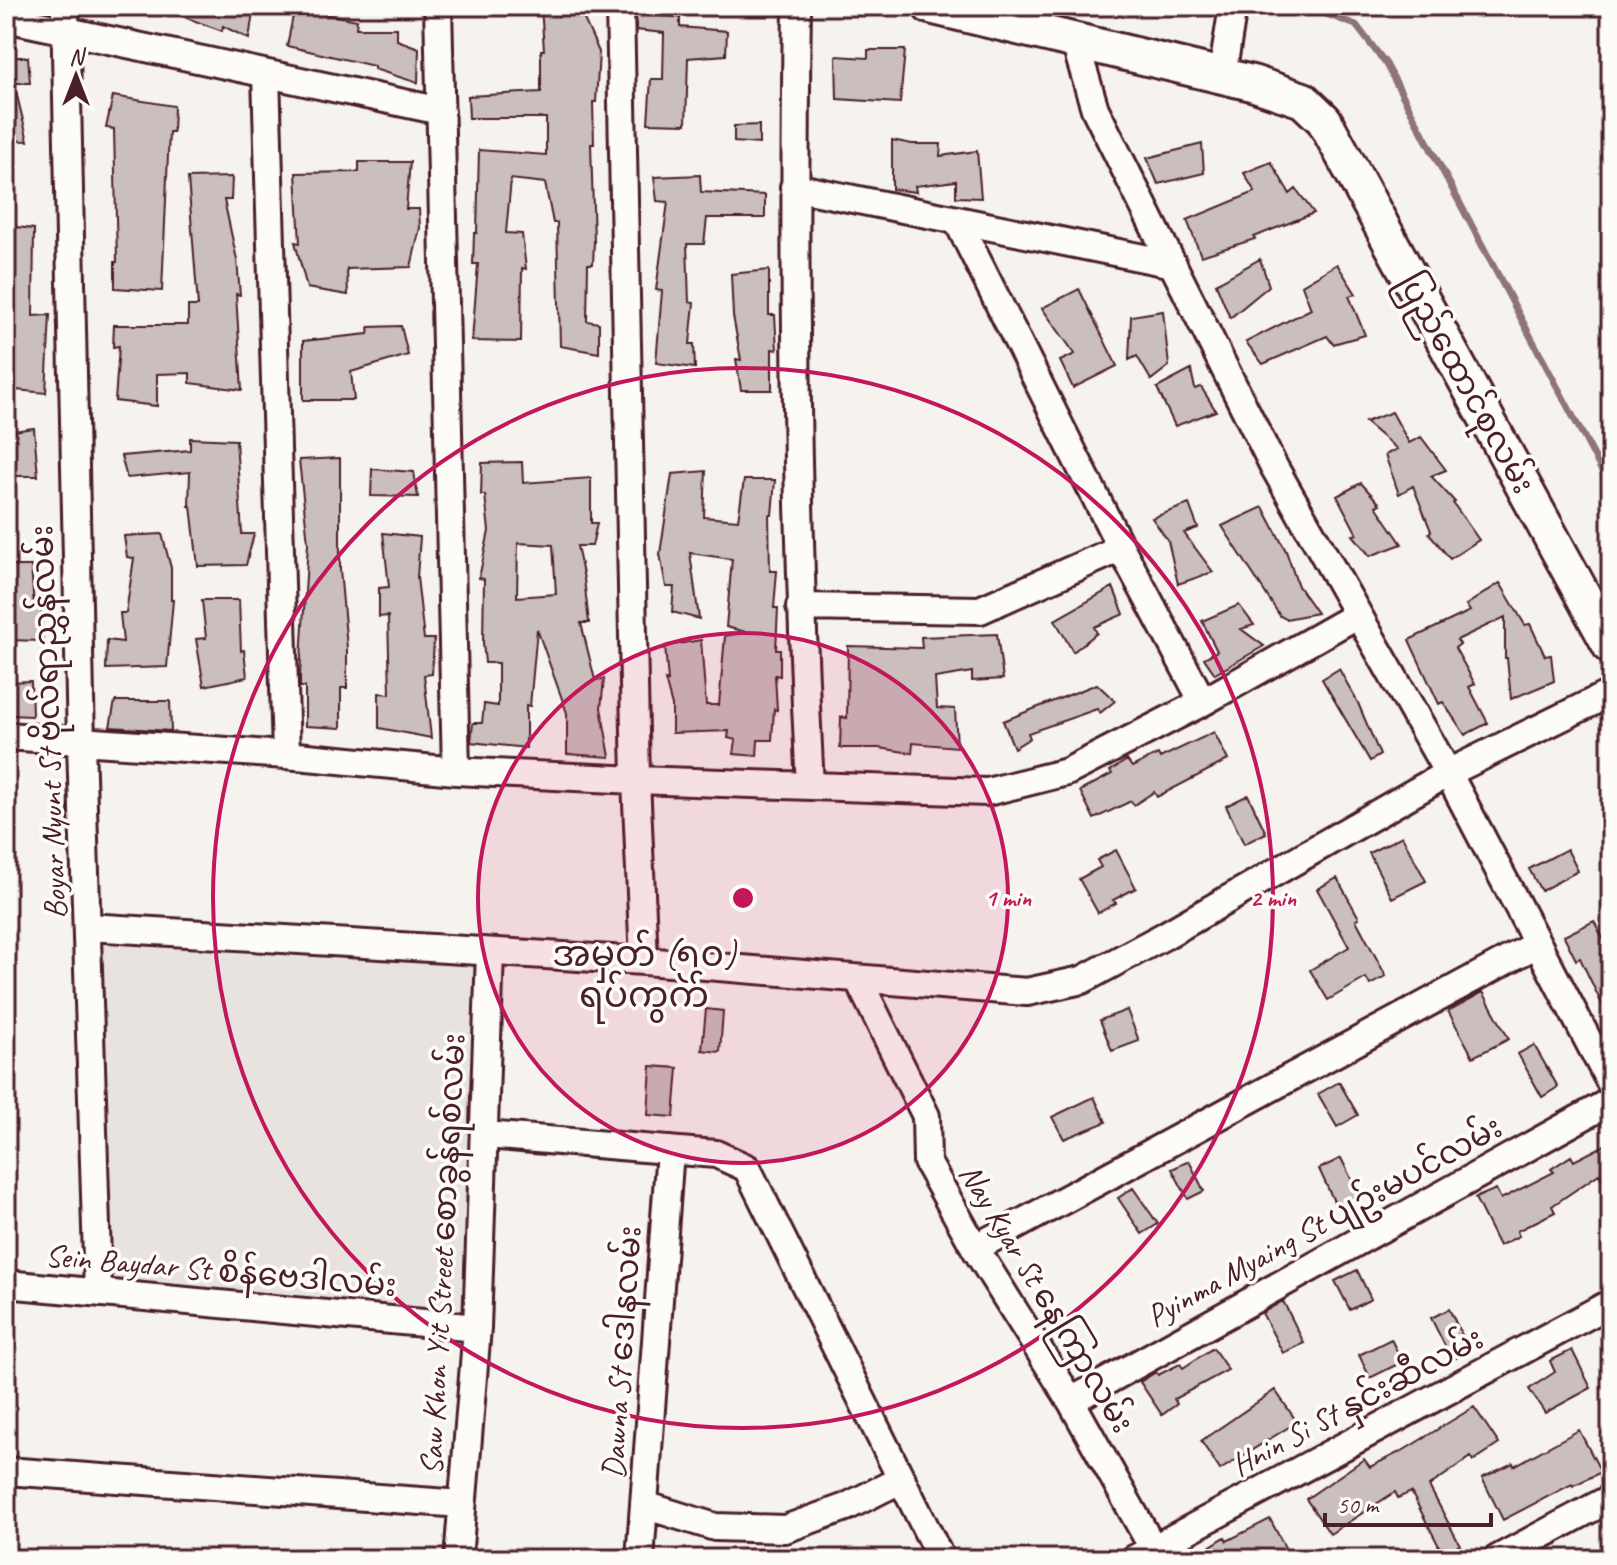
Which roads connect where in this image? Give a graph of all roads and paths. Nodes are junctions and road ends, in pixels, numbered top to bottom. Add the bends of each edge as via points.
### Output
1 (438, 6) edge
2 (620, 6) edge
3 (797, 6) edge
4 (930, 6) edge
5 (1233, 6) edge
6 (6, 18) edge
7 (66, 18) edge
8 (1074, 39) junction
9 (266, 74) junction
10 (1222, 76) junction
11 (441, 111) junction
12 (794, 187) junction
13 (957, 220) junction
14 (1173, 264) junction
15 (1121, 548) junction
16 (800, 607) junction
17 (1357, 615) junction
18 (1611, 647) edge
19 (1611, 693) edge
20 (1203, 702) junction
21 (6, 736) edge
22 (81, 743) junction
23 (286, 755) junction
24 (456, 771) junction
25 (1448, 773) junction
26 (636, 780) junction
27 (810, 786) junction
28 (88, 927) junction
29 (1537, 944) junction
30 (490, 952) junction
31 (644, 961) junction
32 (858, 979) junction
33 (1611, 1084) edge
34 (1611, 1101) edge
35 (486, 1135) junction
36 (670, 1150) junction
37 (975, 1248) junction
38 (6, 1284) edge
39 (98, 1292) junction
40 (1611, 1303) edge
41 (477, 1328) junction
42 (1071, 1401) junction
43 (6, 1471) edge
44 (902, 1479) junction
45 (1611, 1498) edge
46 (462, 1504) junction
47 (644, 1505) junction
48 (1149, 1556) edge
49 (458, 1559) edge
50 (640, 1559) edge
51 (941, 1559) edge
52 (1497, 1559) edge

1 - 11 street
2 - 26 street
3 - 12 street
4 - 8 main road
5 - 10 street
6 - 7 street
7 - 9 street
7 - 22 street, Boyar Nyunt St ဗိုလ်ရာညွှန်လမ်း
8 - 10 main road
8 - 14 street via 1095,109
9 - 11 street
9 - 23 street
10 - 18 main road, ပြည်ထောင်စုလမ်း via 1303,100 1324,120
11 - 24 street
12 - 13 street
12 - 16 street
13 - 14 street
13 - 15 street
14 - 17 street via 1273,465
15 - 16 street via 980,610
15 - 20 street
16 - 27 street
17 - 20 street
17 - 25 street
19 - 25 street
20 - 27 street via 1067,772 987,792
21 - 22 street
22 - 23 street
22 - 28 street, Boyar Nyunt St ဗိုလ်ရာညွှန်လမ်း
23 - 24 street
24 - 26 street
25 - 29 street
25 - 32 street via 1082,980 1027,992
26 - 27 street
26 - 31 street
28 - 30 street
28 - 39 street, Boyar Nyunt St ဗိုလ်ရာညွှန်လမ်း
29 - 33 street
29 - 37 street
30 - 31 street
30 - 35 street, Saw Khon Yit Street စောခွန်ရစ်လမ်း
31 - 32 street
32 - 37 street, Nay Kyar St နေကြာလမ်း via 926,1116 927,1162
34 - 42 street, Pyinma Myaing St ပျဥ်းမပင်လမ်း
35 - 36 street
35 - 41 street, Saw Khon Yit Street စောခွန်ရစ်လမ်း
36 - 44 street via 716,1154 747,1168
36 - 47 street, Dawna St ဒေါနလမ်း
37 - 42 street, Nay Kyar St နေကြာလမ်း
38 - 39 street, Sein Baydar St စိန်ဗေဒါလမ်း
39 - 41 street, Sein Baydar St စိန်ဗေဒါလမ်း
40 - 48 street, Hnin Si St နှင်းဆီလမ်း
41 - 46 street, Saw Khon Yit Street စောခွန်ရစ်လမ်း
42 - 48 street, Nay Kyar St နေကြာလမ်း
43 - 46 street
44 - 47 street via 785,1529 715,1527
44 - 51 street
45 - 52 street
46 - 49 street, Saw Khon Yit Street စောခွန်ရစ်လမ်း
47 - 50 street, Dawna St ဒေါနလမ်း

